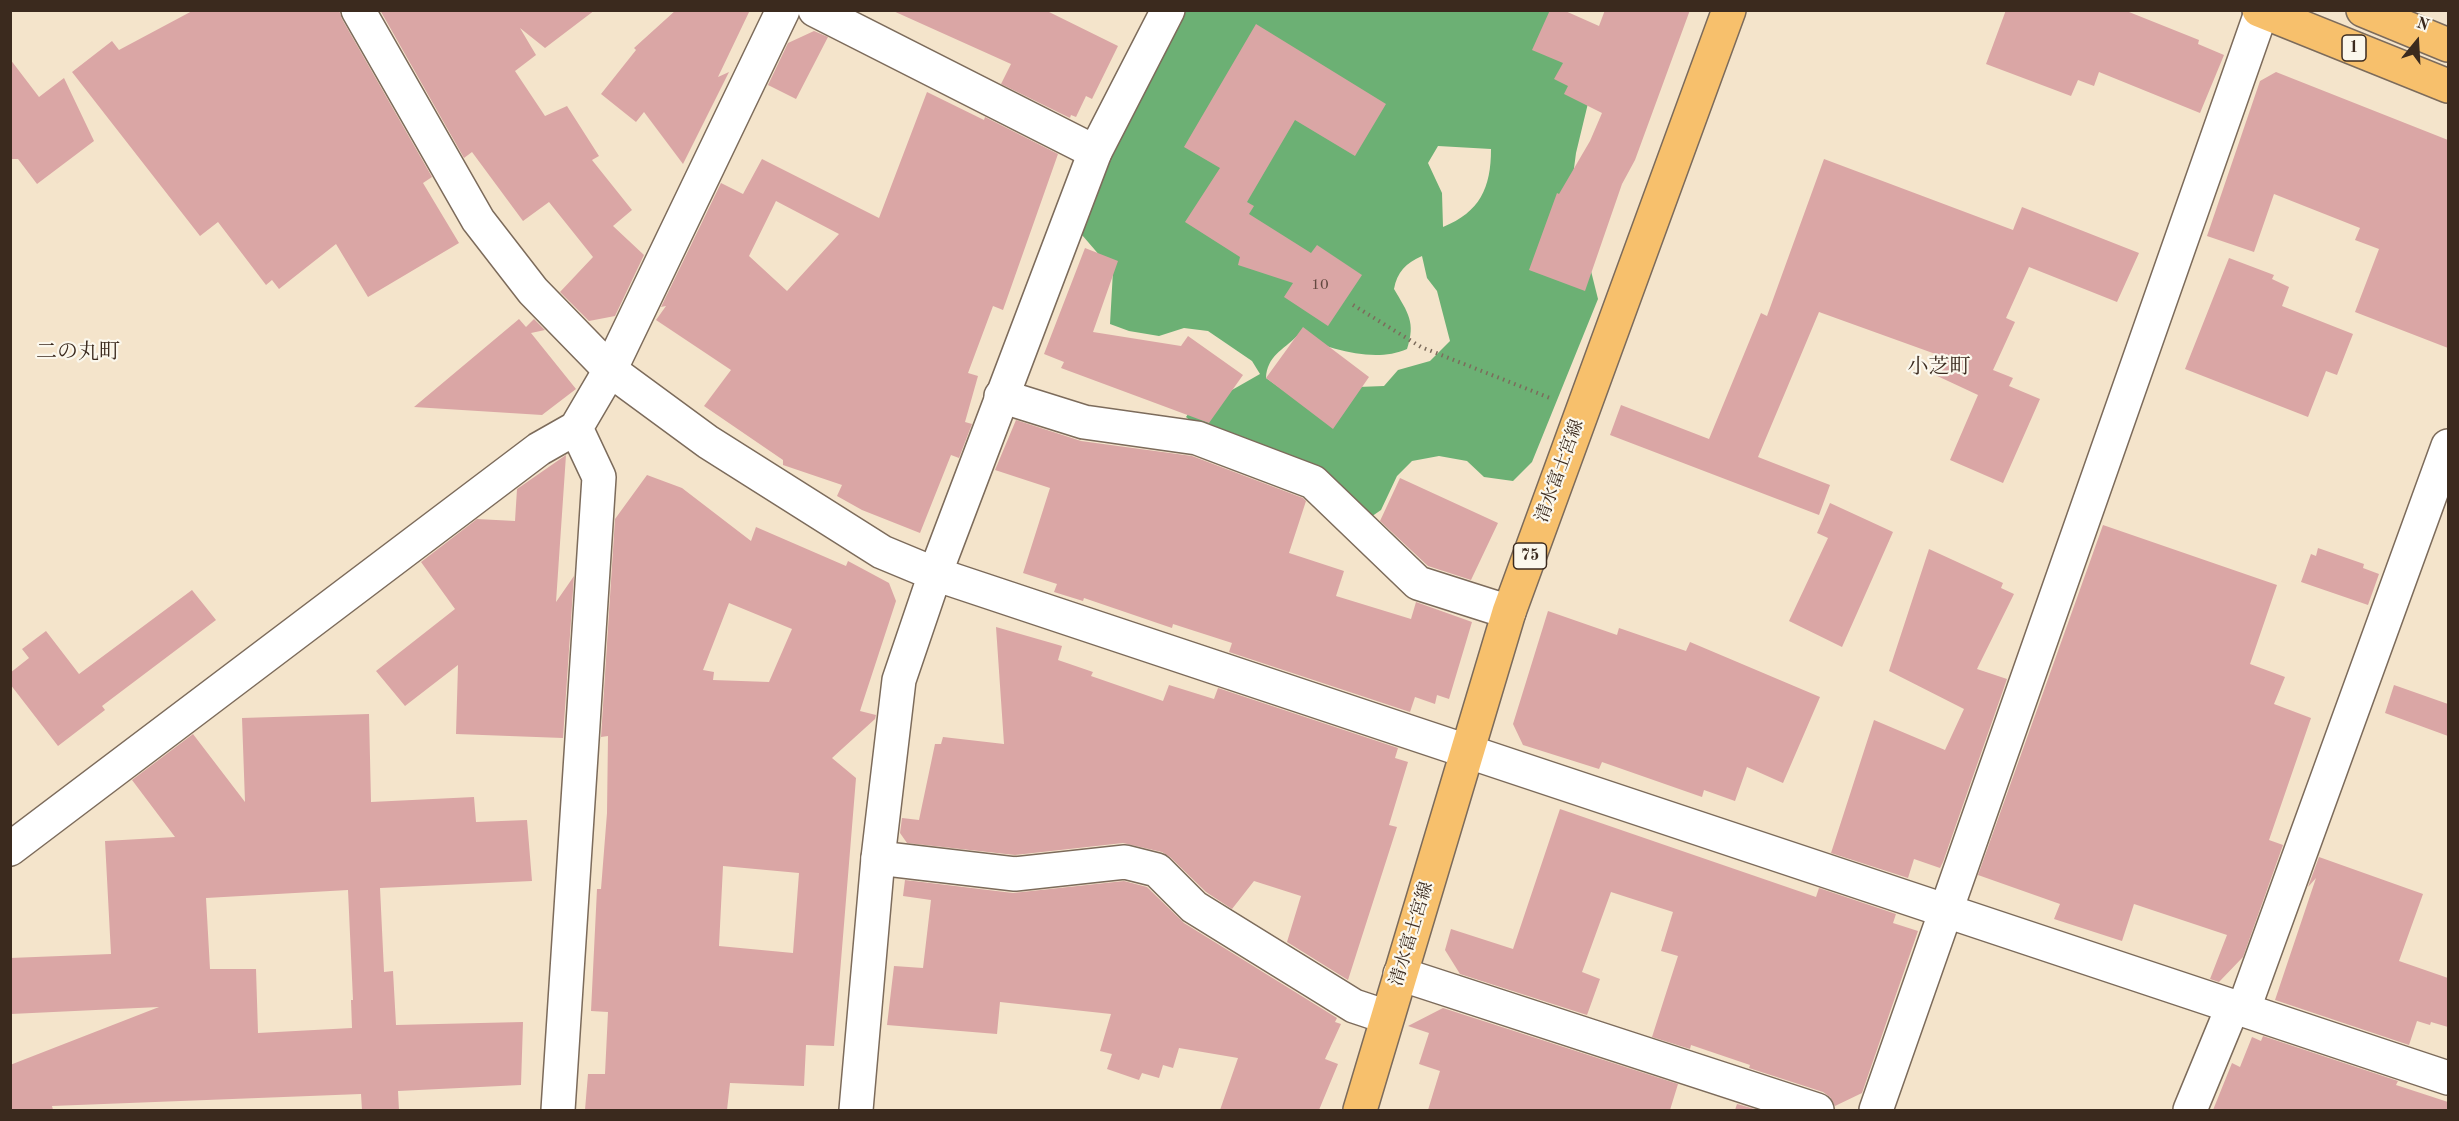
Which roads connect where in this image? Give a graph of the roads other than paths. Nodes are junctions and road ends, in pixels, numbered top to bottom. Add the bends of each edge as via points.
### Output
1 (358, 10) edge
2 (783, 10) edge
3 (815, 10) edge
4 (1168, 10) edge
5 (1729, 10) edge
6 (2363, 10) edge
7 (2261, 11) edge
8 (2448, 45) edge
9 (2448, 86) edge
10 (1095, 152) junction
11 (610, 370) junction
12 (1001, 396) junction
13 (576, 428) junction
14 (2448, 446) edge
15 (935, 574) junction
16 (1509, 612) junction
17 (1466, 753) junction
18 (10, 849) edge
19 (878, 858) junction
20 (1946, 913) junction
21 (1400, 974) junction
22 (2239, 1007) junction
23 (1387, 1017) junction
24 (2448, 1078) edge
25 (558, 1110) edge
26 (856, 1110) edge
27 (1360, 1110) edge
28 (1817, 1110) edge
29 (1876, 1110) edge
30 (2190, 1110) edge

1 - 11 street via 478,220 533,291
2 - 11 street
3 - 10 street
4 - 10 street
5 - 16 main road, 清水富士宮線 / 75
6 - 8 main road, 1
7 - 9 main road, 1
7 - 20 street
10 - 12 street
11 - 13 street
11 - 15 street via 708,442 872,546
12 - 15 street
12 - 16 street via 1084,422 1197,438 1313,482 1418,583
13 - 18 street via 539,449
13 - 25 street via 599,477
14 - 22 street
15 - 17 street
15 - 19 street via 899,680
16 - 17 main road, 清水富士宮線 / 75
17 - 20 street
17 - 21 main road, 清水富士宮線 / 75
19 - 23 street via 1015,874 1125,862 1157,870 1194,907 1354,1006
19 - 26 street
20 - 22 street
20 - 29 street
21 - 23 main road, 清水富士宮線 / 75
21 - 28 street
22 - 24 street
22 - 30 street
23 - 27 main road, 清水富士宮線 / 75

